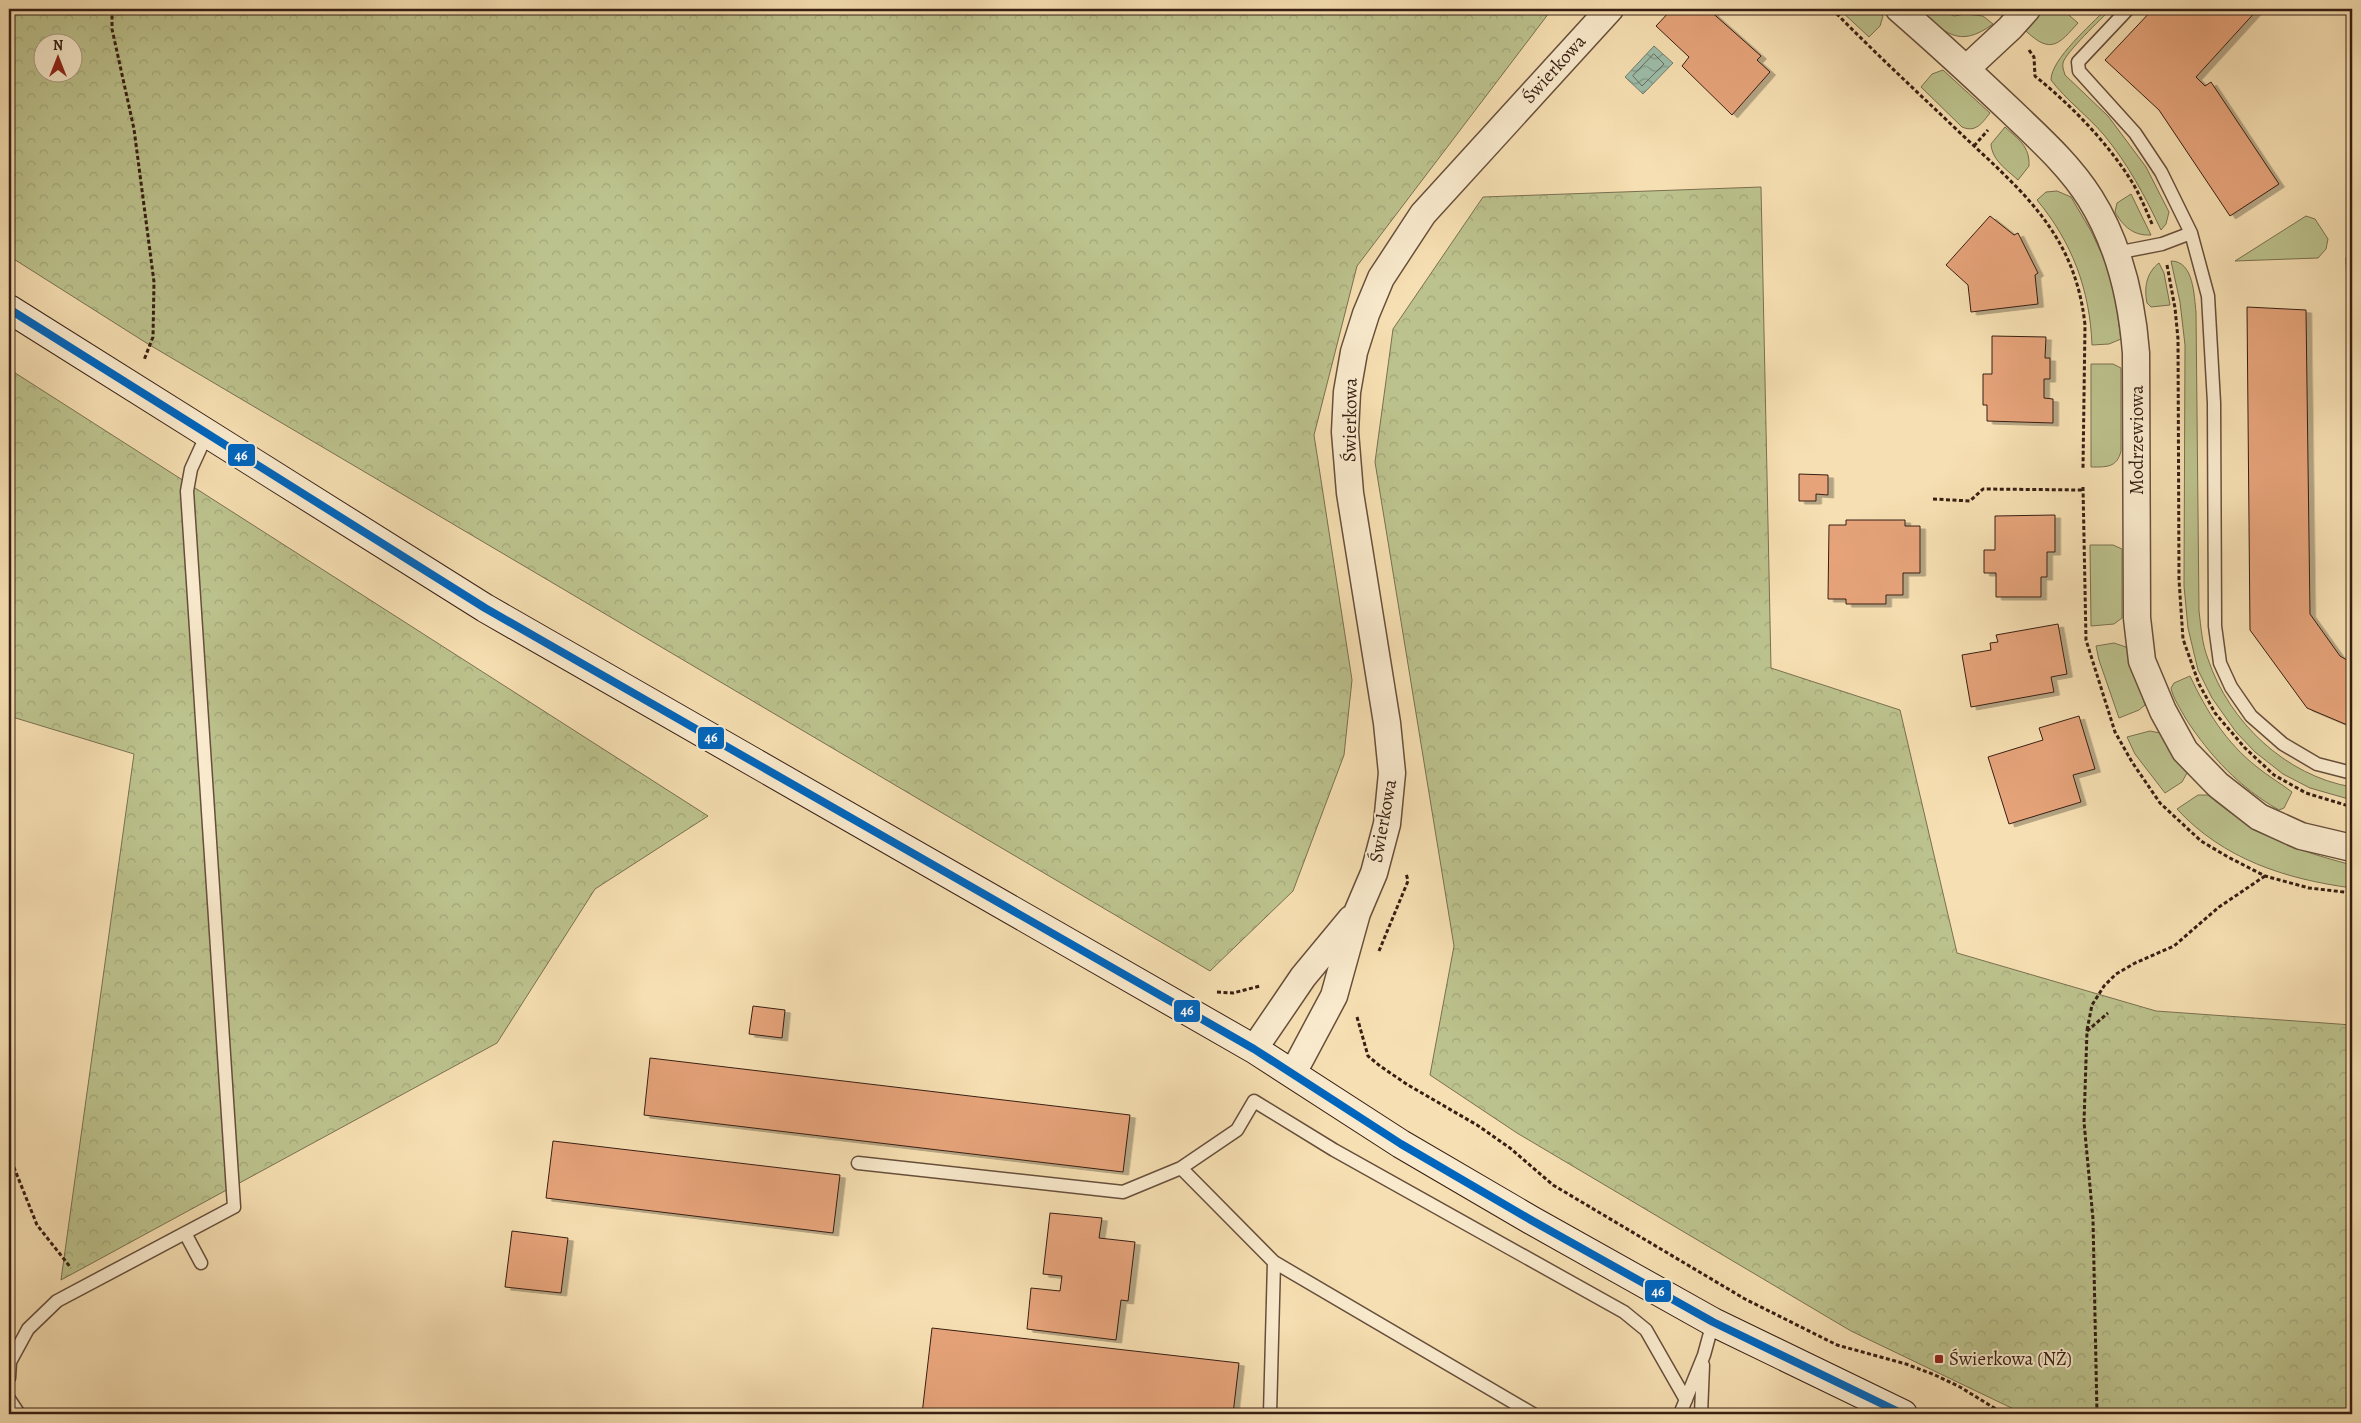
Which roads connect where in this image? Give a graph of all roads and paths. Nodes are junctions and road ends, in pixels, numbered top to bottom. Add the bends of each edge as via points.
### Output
1 (112, 9) edge
2 (1610, 9) edge
3 (1832, 9) edge
4 (1899, 9) edge
5 (1950, 9) edge
6 (1957, 9) edge
7 (2027, 9) edge
8 (2128, 9) edge
9 (2029, 49) dead end
10 (1966, 69) junction
11 (1992, 126) dead end
12 (1974, 146) junction
13 (2191, 233) junction
14 (2162, 244) junction
15 (2116, 253) junction
16 (9, 309) edge
17 (126, 383) junction
18 (207, 434) junction
19 (2083, 468) dead end
20 (2083, 490) dead end
21 (1933, 500) dead end
22 (2352, 773) edge
23 (2352, 807) edge
24 (2352, 848) edge
25 (2266, 876) dead end
26 (1357, 913) junction
27 (1264, 981) dead end
28 (1215, 992) dead end
29 (2108, 1013) dead end
30 (1357, 1014) dead end
31 (2087, 1030) junction
32 (1254, 1049) junction
33 (1293, 1073) junction
34 (9, 1155) edge
35 (858, 1163) dead end
36 (1181, 1168) junction
37 (185, 1233) junction
38 (1274, 1262) junction
39 (201, 1263) dead end
40 (86, 1286) junction
41 (1713, 1322) junction
42 (1704, 1356) junction
43 (9, 1378) edge
44 (9, 1399) edge
45 (1686, 1400) junction
46 (19, 1414) edge
47 (1270, 1414) edge
48 (1533, 1414) edge
49 (1680, 1414) edge
50 (1702, 1414) edge
51 (1903, 1414) edge
52 (2004, 1414) edge
53 (2097, 1414) edge

1 - 17 path via 112,30 134,129 154,282 153,337 146,359
2 - 26 street, Świerkowa via 1423,214 1381,278 1354,352 1345,432 1350,493 1386,714 1392,773 1385,832 1374,873
3 - 12 path
4 - 10 street, Modrzewiowa
5 - 6 path
7 - 10 street
8 - 13 lane via 2081,58 2078,62 2080,71 2135,133 2161,172
9 - 14 path via 2034,57 2035,76 2094,132 2132,182
10 - 15 street, Modrzewiowa via 2055,154 2090,198
11 - 12 path
12 - 19 path via 2033,203 2055,234 2075,277 2085,325
13 - 14 lane
13 - 22 lane via 2208,296 2214,403 2215,626 2220,663 2231,687 2251,716 2282,744 2317,764
14 - 15 lane
14 - 23 path via 2178,339 2179,580 2183,639 2199,684 2214,713 2244,748 2274,775 2306,793
15 - 24 street, Modrzewiowa via 2134,318 2137,618 2142,661 2163,711 2185,751 2218,785 2267,821 2301,836
16 - 17 main road
17 - 18 main road
18 - 32 main road via 485,608
18 - 37 lane via 191,469 187,491 234,1207
20 - 21 path via 1983,489 1970,500
25 - 31 path via 2219,907 2174,946 2116,974 2092,1005
26 - 32 street via 1304,977
26 - 33 street via 1334,996
27 - 28 path via 1259,987 1232,994
29 - 31 path
30 - 52 path via 1368,1056 1408,1085 1510,1148 1553,1185 1754,1303 1837,1345 1935,1375
31 - 53 path via 2084,1122 2093,1219
32 - 33 main road
33 - 41 main road via 1401,1144
34 - 40 path via 38,1225
35 - 36 lane via 1123,1192
36 - 38 lane
36 - 45 lane via 1237,1130 1254,1101 1334,1150 1624,1312 1646,1330
37 - 39 lane
37 - 40 lane
38 - 47 lane
38 - 48 lane
40 - 43 lane via 58,1301 28,1329 10,1362
41 - 42 lane
41 - 51 main road
42 - 45 lane
42 - 50 lane
44 - 46 lane
45 - 49 lane

